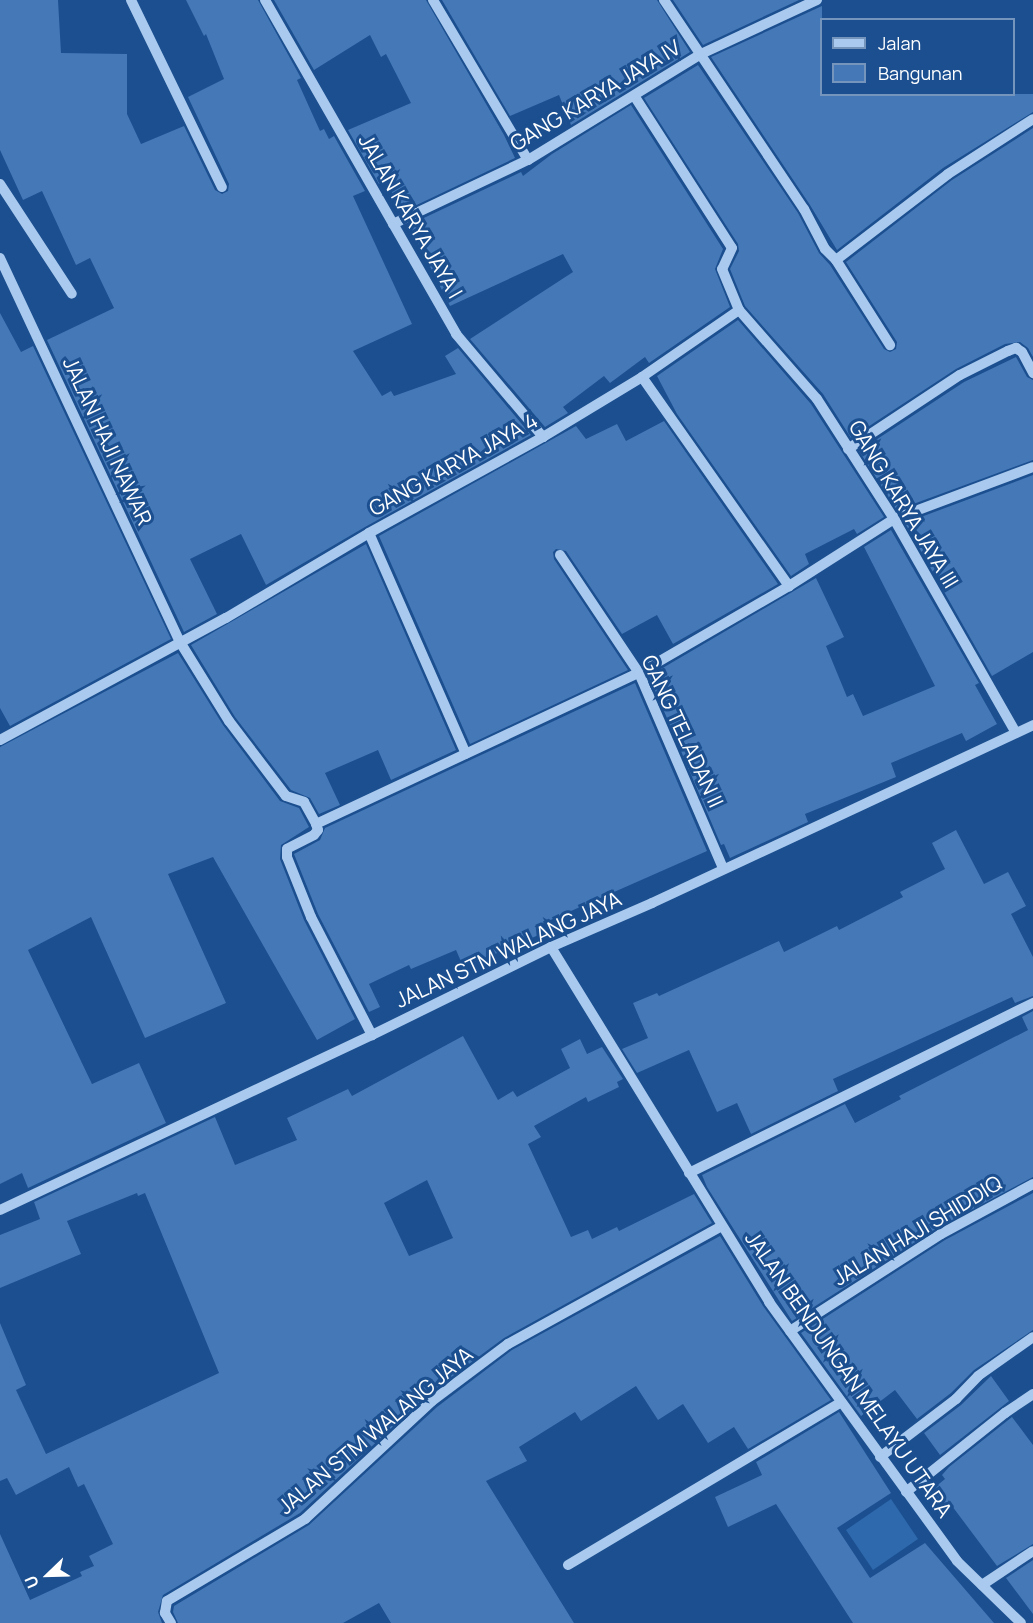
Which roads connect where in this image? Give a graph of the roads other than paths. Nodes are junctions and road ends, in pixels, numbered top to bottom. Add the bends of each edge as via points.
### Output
1 (131, 0) edge
2 (265, 0) edge
3 (434, 0) edge
4 (664, 0) edge
5 (817, 0) edge
6 (702, 54) junction
7 (634, 97) junction
8 (1033, 119) edge
9 (528, 160) junction
10 (0, 184) edge
11 (222, 187) dead end
12 (393, 224) junction
13 (0, 258) edge
14 (836, 260) junction
15 (72, 294) dead end
16 (739, 310) junction
17 (890, 345) dead end
18 (1033, 372) edge
19 (642, 377) junction
20 (543, 437) junction
21 (848, 449) junction
22 (1033, 467) edge
23 (894, 519) junction
24 (369, 533) junction
25 (560, 555) dead end
26 (789, 586) junction
27 (180, 642) junction
28 (639, 673) junction
29 (1033, 725) edge
30 (1016, 732) junction
31 (0, 740) edge
32 (466, 754) junction
33 (315, 824) junction
34 (723, 868) junction
35 (551, 947) junction
36 (1033, 1003) edge
37 (372, 1035) junction
38 (689, 1173) junction
39 (1033, 1184) edge
40 (0, 1210) edge
41 (722, 1226) junction
42 (790, 1331) junction
43 (1033, 1337) edge
44 (1033, 1394) edge
45 (841, 1402) junction
46 (880, 1457) junction
47 (906, 1492) junction
48 (1033, 1551) edge
49 (568, 1565) dead end
50 (982, 1585) junction
51 (171, 1623) edge
52 (1021, 1623) edge

1 - 11 street
2 - 12 street, JALAN KARYA JAYA I
3 - 9 street
4 - 6 street
5 - 6 street, GANG KARYA JAYA IV
6 - 7 street, GANG KARYA JAYA IV
6 - 14 street via 804,209 825,249
7 - 9 street, GANG KARYA JAYA IV
7 - 16 street, GANG KARYA JAYA III via 732,248 722,269
8 - 14 street via 948,174
9 - 12 street, GANG KARYA JAYA IV
10 - 15 street
12 - 20 street, JALAN KARYA JAYA I via 456,334
13 - 27 street, JALAN HAJI NAWAR
14 - 17 street
16 - 19 street, GANG KARYA JAYA 4
16 - 21 street, GANG KARYA JAYA III via 817,399
18 - 21 street via 1022,352 1017,348 1008,351 960,375
19 - 20 street, GANG KARYA JAYA 4
19 - 26 street
20 - 24 street, GANG KARYA JAYA 4
21 - 23 street, GANG KARYA JAYA III
22 - 23 street
23 - 26 street
23 - 30 street, GANG KARYA JAYA III
24 - 27 street, GANG KARYA JAYA 4
24 - 32 street
25 - 28 street, GANG TELADAN II
26 - 28 street
27 - 31 street, GANG KARYA JAYA 4
27 - 33 street, JALAN HAJI NAWAR via 229,721 286,796 304,802
28 - 32 street
28 - 34 street, GANG TELADAN II
29 - 30 street, JALAN STM WALANG JAYA
30 - 34 street, JALAN STM WALANG JAYA
32 - 33 street
33 - 37 street via 318,830 314,835 287,849 286,857 310,917
34 - 35 street, JALAN STM WALANG JAYA
35 - 37 street, JALAN STM WALANG JAYA
35 - 38 street, JALAN BENDUNGAN MELAYU UTARA
36 - 38 street
37 - 40 street, JALAN STM WALANG JAYA
38 - 41 street, JALAN BENDUNGAN MELAYU UTARA
39 - 42 street, JALAN HAJI SHIDDIQ via 941,1234
41 - 42 street, JALAN BENDUNGAN MELAYU UTARA
41 - 51 street, JALAN STM WALANG JAYA via 508,1344 432,1401 306,1520 167,1601 165,1613
42 - 45 street, JALAN BENDUNGAN MELAYU UTARA
43 - 46 street via 978,1376 956,1399
44 - 47 street
45 - 46 street, JALAN BENDUNGAN MELAYU UTARA
45 - 49 street
46 - 47 street, JALAN BENDUNGAN MELAYU UTARA
47 - 50 street, JALAN BENDUNGAN MELAYU UTARA via 957,1561
48 - 50 street
50 - 52 street, JALAN BENDUNGAN MELAYU UTARA

